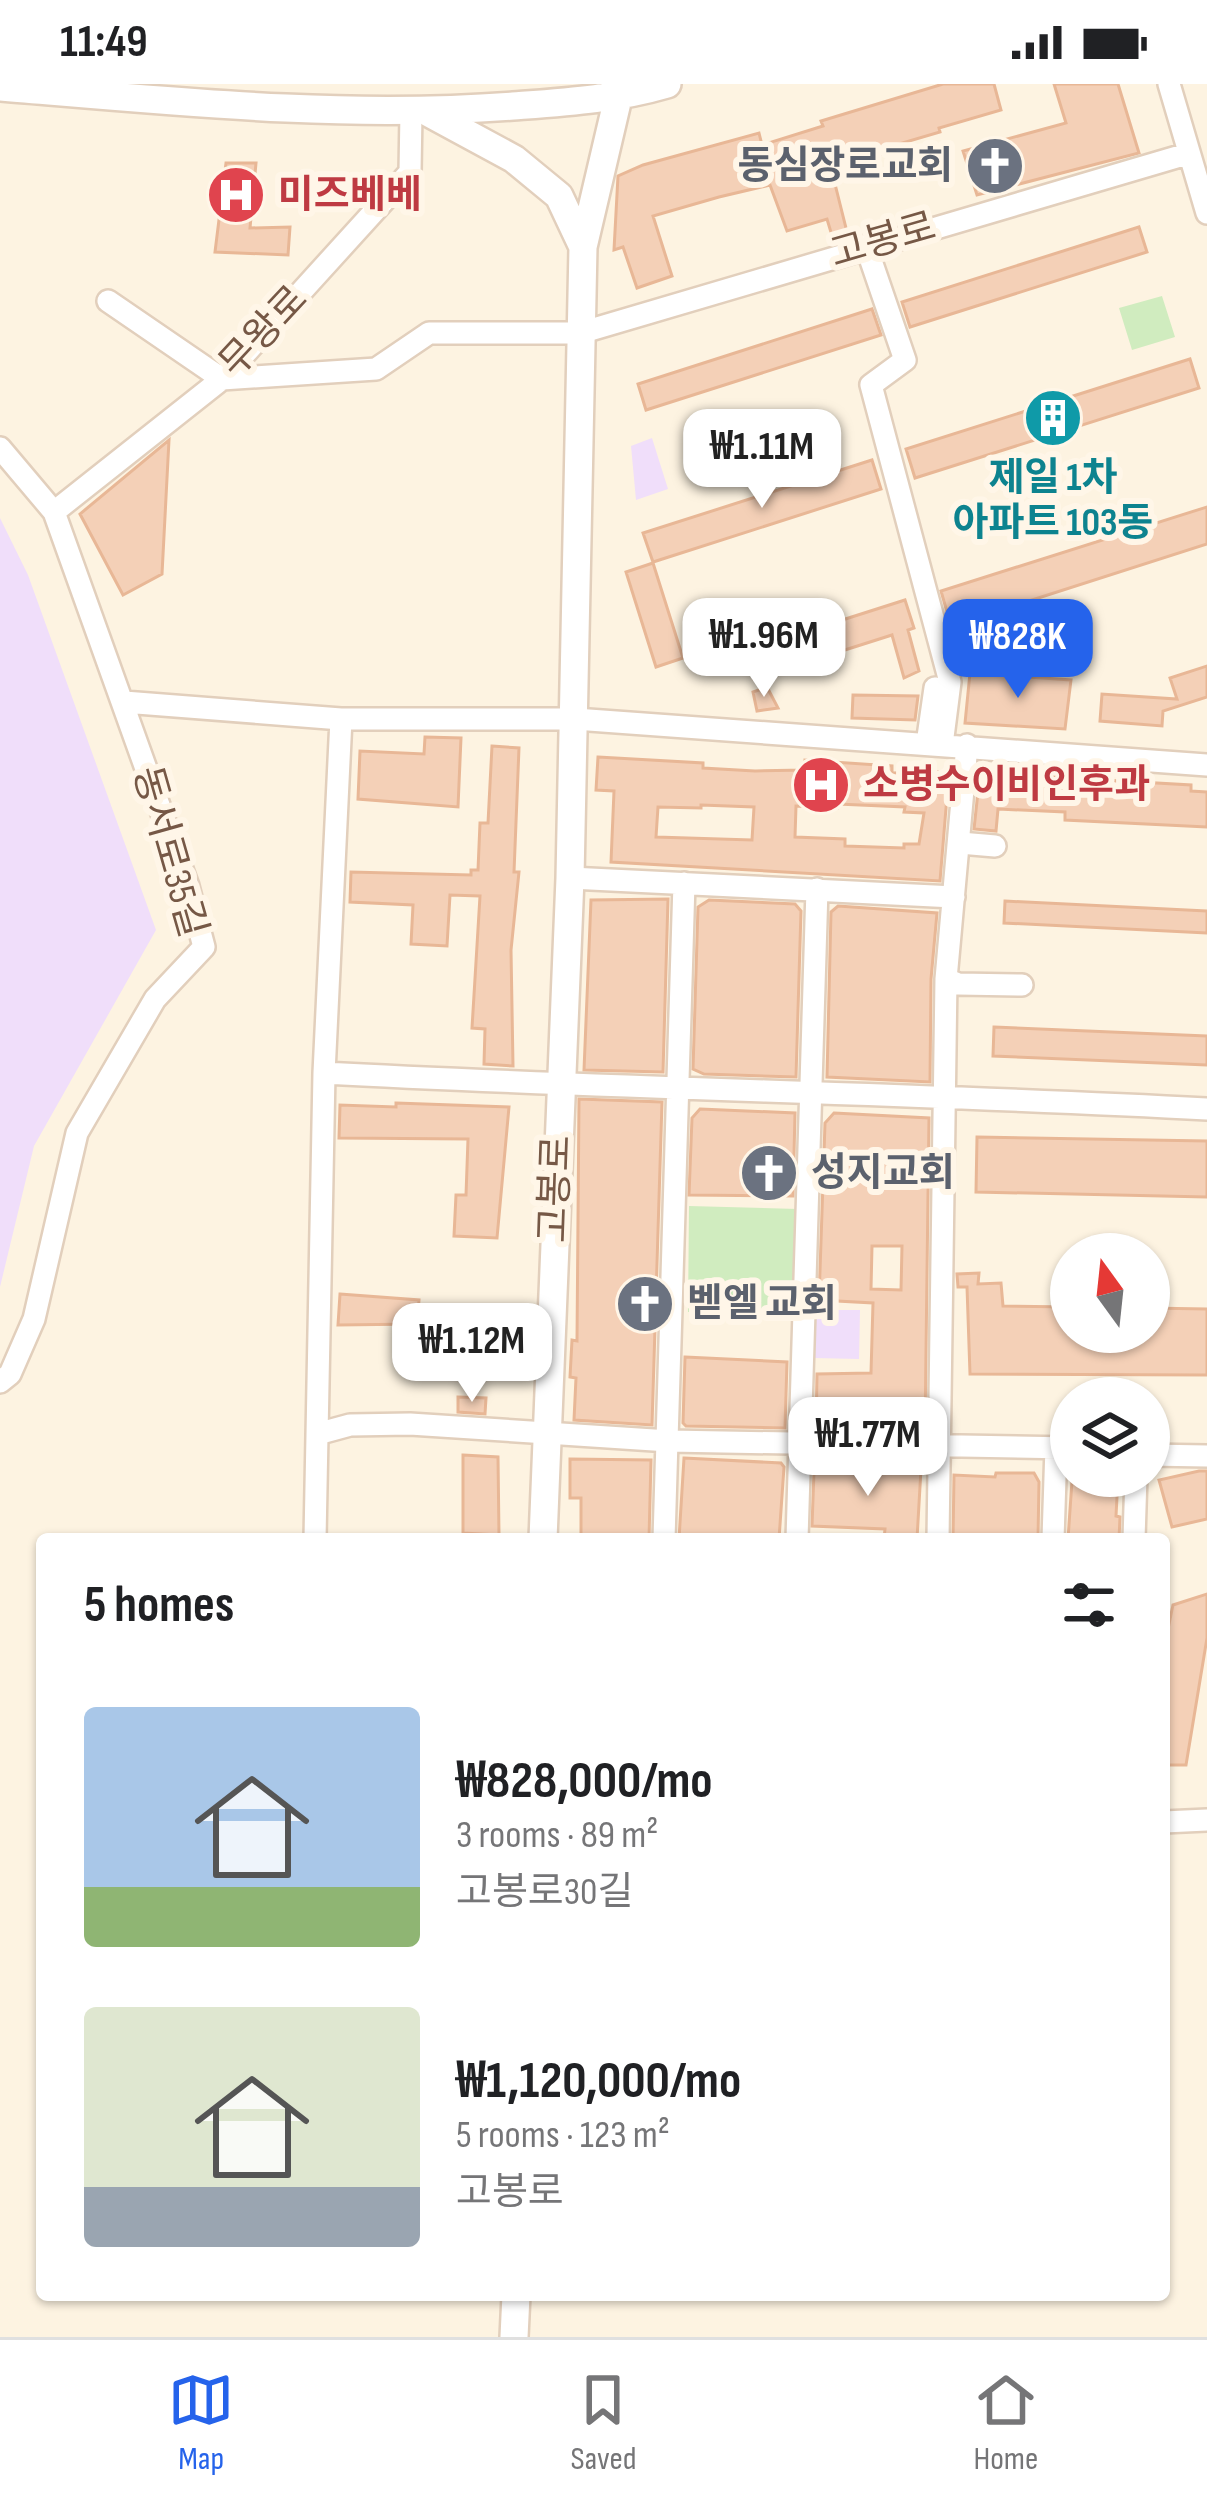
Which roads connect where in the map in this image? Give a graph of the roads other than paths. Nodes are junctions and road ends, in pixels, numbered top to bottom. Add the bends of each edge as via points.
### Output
1 (667, 84) edge
2 (1169, 84) edge
3 (0, 87) edge
4 (617, 91) edge
5 (420, 112) junction
6 (1187, 154) junction
7 (1207, 213) edge
8 (866, 246) junction
9 (584, 248) junction
10 (108, 301) dead end
11 (580, 333) junction
12 (222, 380) junction
13 (0, 448) edge
14 (54, 512) junction
15 (124, 702) junction
16 (341, 719) junction
17 (575, 719) junction
18 (935, 744) junction
19 (967, 745) junction
20 (1207, 765) edge
21 (960, 843) junction
22 (995, 846) dead end
23 (571, 878) junction
24 (684, 883) junction
25 (817, 890) junction
26 (955, 897) junction
27 (946, 979) junction
28 (1022, 985) dead end
29 (324, 1073) junction
30 (678, 1085) junction
31 (561, 1086) junction
32 (812, 1092) junction
33 (946, 1095) junction
34 (1207, 1109) edge
35 (0, 1382) edge
36 (317, 1435) junction
37 (546, 1435) junction
38 (669, 1441) junction
39 (800, 1442) junction
40 (941, 1445) junction
41 (1050, 1448) edge
42 (1170, 1455) edge
43 (1207, 1456) edge
44 (1058, 1497) edge
45 (1135, 1497) edge
46 (315, 1533) edge
47 (543, 1533) edge
48 (664, 1533) edge
49 (797, 1533) edge
50 (938, 1533) edge
51 (1054, 1533) edge
52 (1134, 1533) edge
53 (1207, 1820) edge
54 (1170, 1822) edge
55 (515, 2301) edge
56 (514, 2337) edge

1 - 4 street
2 - 6 street
3 - 5 street via 251,108
4 - 5 street
4 - 9 street, 고봉로
5 - 9 street via 514,159 559,196
5 - 12 street, 무왕로 via 410,172
6 - 7 street
6 - 8 street, 고봉로
8 - 11 street, 고봉로
8 - 18 street via 905,360 871,385 945,666 936,679
9 - 11 street, 고봉로
10 - 12 street
11 - 12 street via 429,333 376,369
11 - 17 street, 고봉로
12 - 14 street, 무왕로
13 - 14 street, 동서로35길
14 - 15 street, 동서로35길
15 - 16 street
15 - 35 street, 동서로35길 via 203,947 155,999 77,1132 34,1319
16 - 17 street
16 - 29 street
17 - 18 street
17 - 23 street, 고봉로
18 - 19 street
19 - 20 street
19 - 21 street
21 - 22 street
21 - 26 street
23 - 24 street
23 - 31 street, 고봉로
24 - 25 street
24 - 30 street
25 - 26 street
25 - 32 street
26 - 27 street
27 - 28 street
27 - 33 street
29 - 31 street, 고봉로
29 - 36 street
30 - 31 street
30 - 32 street
30 - 38 street
31 - 37 street, 고봉로
32 - 33 street
32 - 39 street
33 - 34 street
33 - 40 street
36 - 37 street via 350,1425 410,1424
36 - 46 street
37 - 38 street
37 - 47 street, 고봉로
38 - 39 street
38 - 48 street
39 - 40 street
39 - 49 street
40 - 41 street
40 - 50 street
42 - 43 street
44 - 51 street
45 - 52 street
53 - 54 street
55 - 56 street

